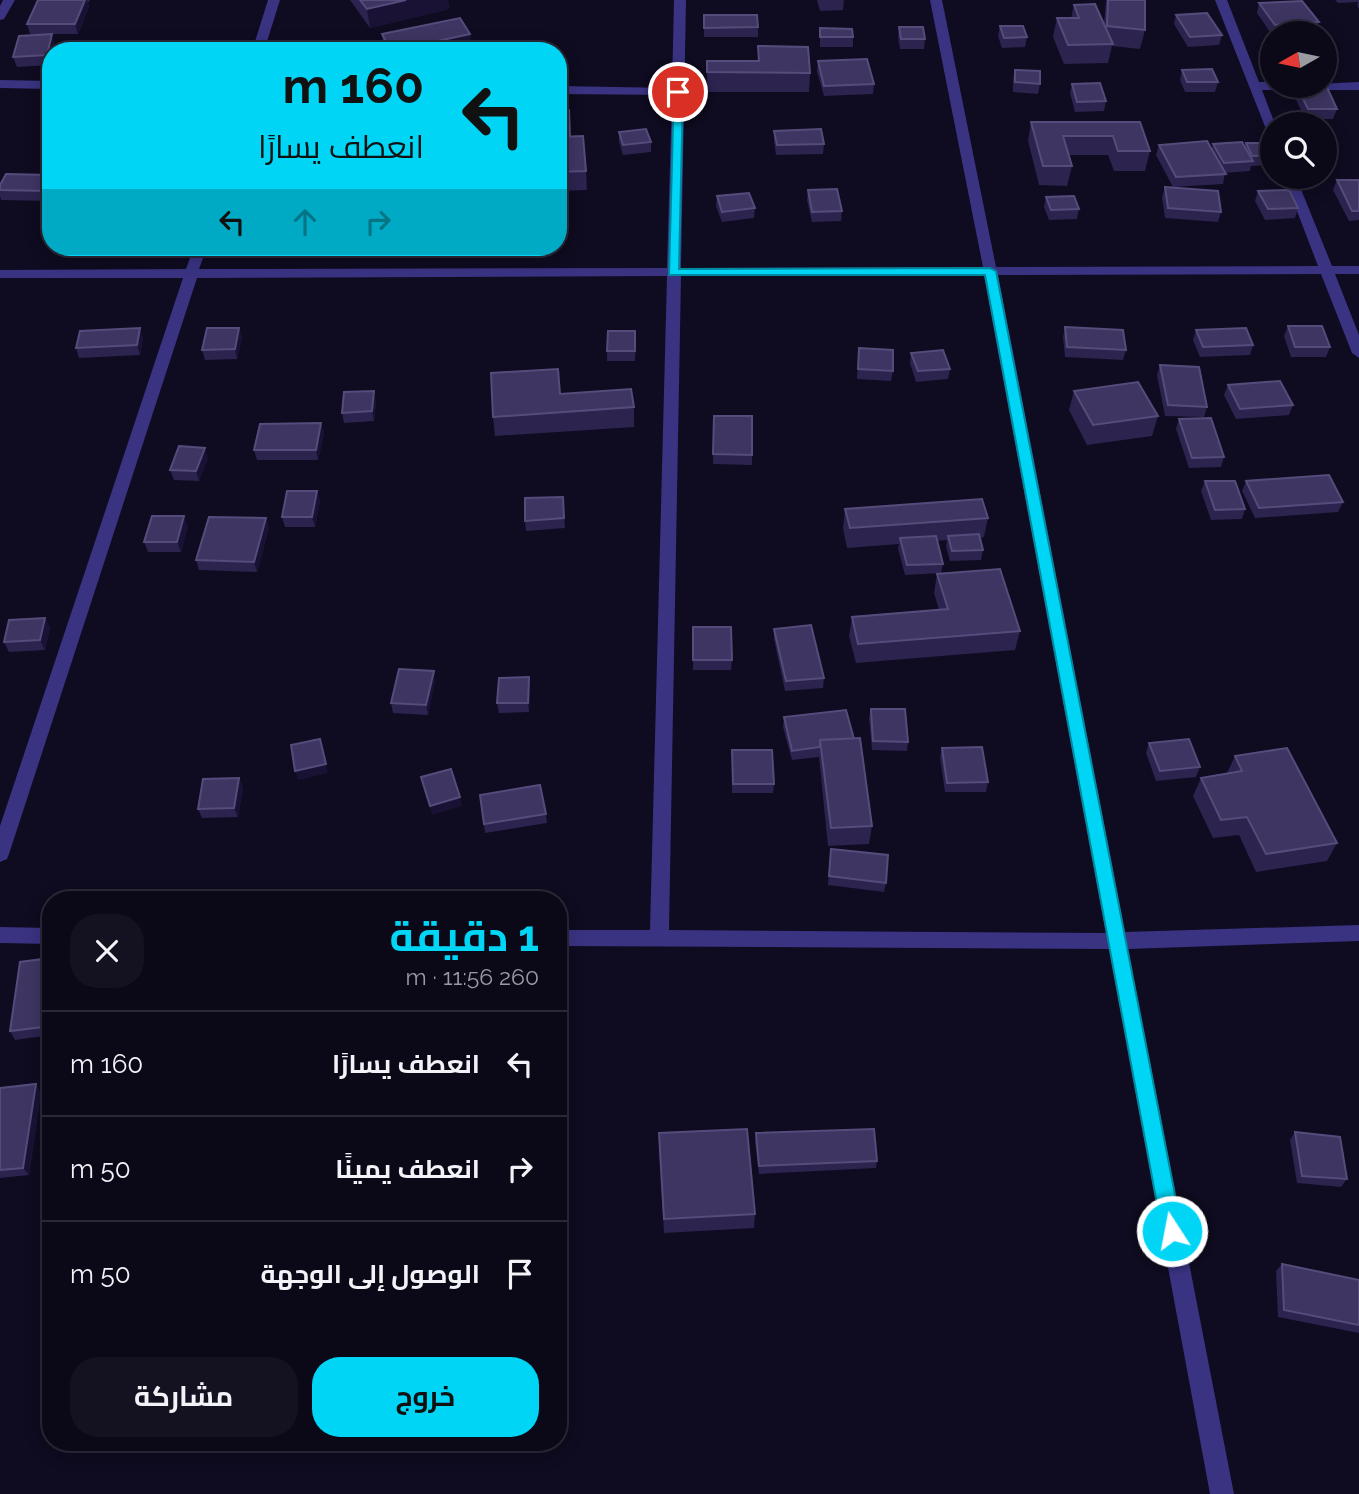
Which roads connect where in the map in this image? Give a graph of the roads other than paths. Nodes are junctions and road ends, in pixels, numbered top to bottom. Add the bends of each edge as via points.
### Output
1 (9, 0) edge
2 (274, 0) edge
3 (680, 0) edge
4 (936, 0) edge
5 (1221, 0) edge
6 (0, 17) edge
7 (261, 42) edge
8 (0, 84) edge
9 (42, 85) edge
10 (1254, 86) junction
11 (1359, 86) edge
12 (567, 90) edge
13 (678, 92) junction
14 (1264, 112) edge
15 (1295, 189) edge
16 (197, 256) edge
17 (1359, 270) edge
18 (990, 271) junction
19 (1327, 271) junction
20 (673, 272) junction
21 (192, 273) junction
22 (0, 274) edge
23 (1359, 353) edge
24 (0, 854) edge
25 (1359, 933) edge
26 (0, 935) edge
27 (42, 936) edge
28 (567, 938) edge
29 (659, 939) junction
30 (1117, 941) junction
31 (1222, 1494) edge

1 - 6 street
2 - 7 street
3 - 13 street
4 - 18 street
5 - 10 street
8 - 9 street
10 - 11 street
10 - 14 street
12 - 13 street
13 - 20 street
15 - 19 street
16 - 21 street
17 - 19 street
18 - 19 street
18 - 20 street
18 - 30 street
19 - 23 street
20 - 21 street
20 - 29 street
21 - 22 street
21 - 24 street
25 - 30 street
26 - 27 street
28 - 29 street
29 - 30 street
30 - 31 street

